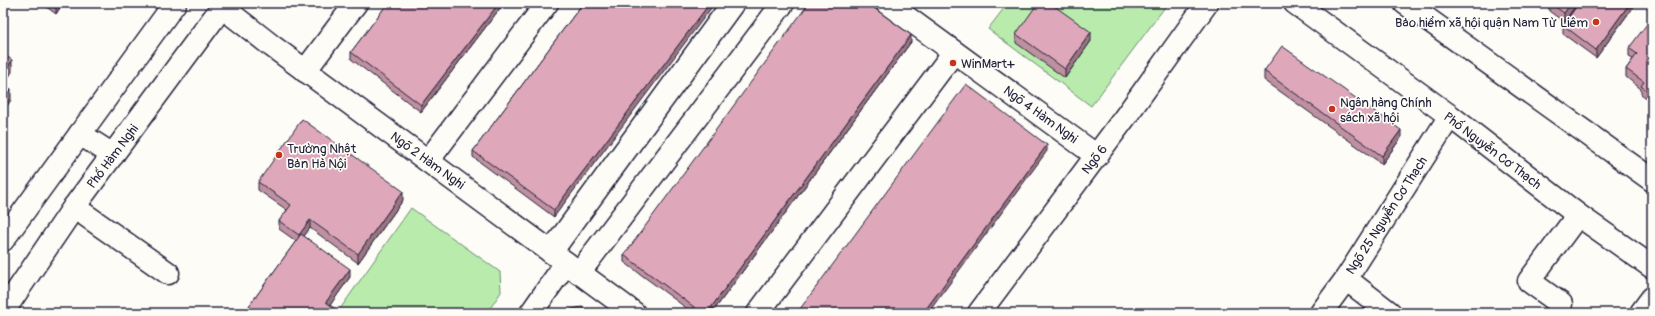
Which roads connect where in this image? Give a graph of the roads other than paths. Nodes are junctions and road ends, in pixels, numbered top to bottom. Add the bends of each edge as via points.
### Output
1 (175, 3) edge
2 (356, 3) edge
3 (547, 3) edge
4 (733, 3) edge
5 (783, 3) edge
6 (887, 3) edge
7 (1207, 3) edge
8 (1295, 3) edge
9 (1405, 3) edge
10 (224, 5) edge
11 (954, 52) junction
12 (305, 70) junction
13 (1450, 116) junction
14 (80, 134) junction
15 (113, 156) junction
16 (1096, 156) junction
17 (428, 161) junction
18 (1652, 180) edge
19 (74, 207) junction
20 (1578, 214) junction
21 (3, 240) edge
22 (566, 262) junction
23 (1652, 267) edge
24 (168, 273) dead end
25 (1346, 279) junction
26 (1652, 298) edge
27 (1561, 304) dead end
28 (3, 312) edge
29 (531, 313) edge
30 (634, 313) edge
31 (758, 313) edge
32 (979, 313) edge
33 (1321, 313) edge
34 (1390, 313) edge
35 (1641, 313) edge

1 - 14 street
2 - 12 street
3 - 17 street
4 - 22 street
5 - 22 street
6 - 11 street, Ngõ 4 Hàm Nghi
7 - 16 street, Ngõ 6
8 - 13 street, Phố Nguyễn Cơ Thạch
9 - 18 street
10 - 12 street, Ngõ 2 Hàm Nghi
10 - 15 street, Phố Hàm Nghi
11 - 16 street, Ngõ 4 Hàm Nghi
11 - 31 street
12 - 17 street, Ngõ 2 Hàm Nghi
13 - 20 street, Phố Nguyễn Cơ Thạch
13 - 25 street, Ngõ 25 Nguyễn Cơ Thạch
14 - 15 street
14 - 21 street
15 - 19 street, Phố Hàm Nghi
16 - 32 street, Ngõ 6
17 - 22 street, Ngõ 2 Hàm Nghi
19 - 24 street
19 - 28 street, Phố Hàm Nghi
20 - 23 street, Phố Nguyễn Cơ Thạch
20 - 27 street via 1529,281
22 - 29 street
22 - 30 street, Ngõ 2 Hàm Nghi
25 - 33 street, Ngõ 25 Nguyễn Cơ Thạch
25 - 34 street
26 - 35 street

